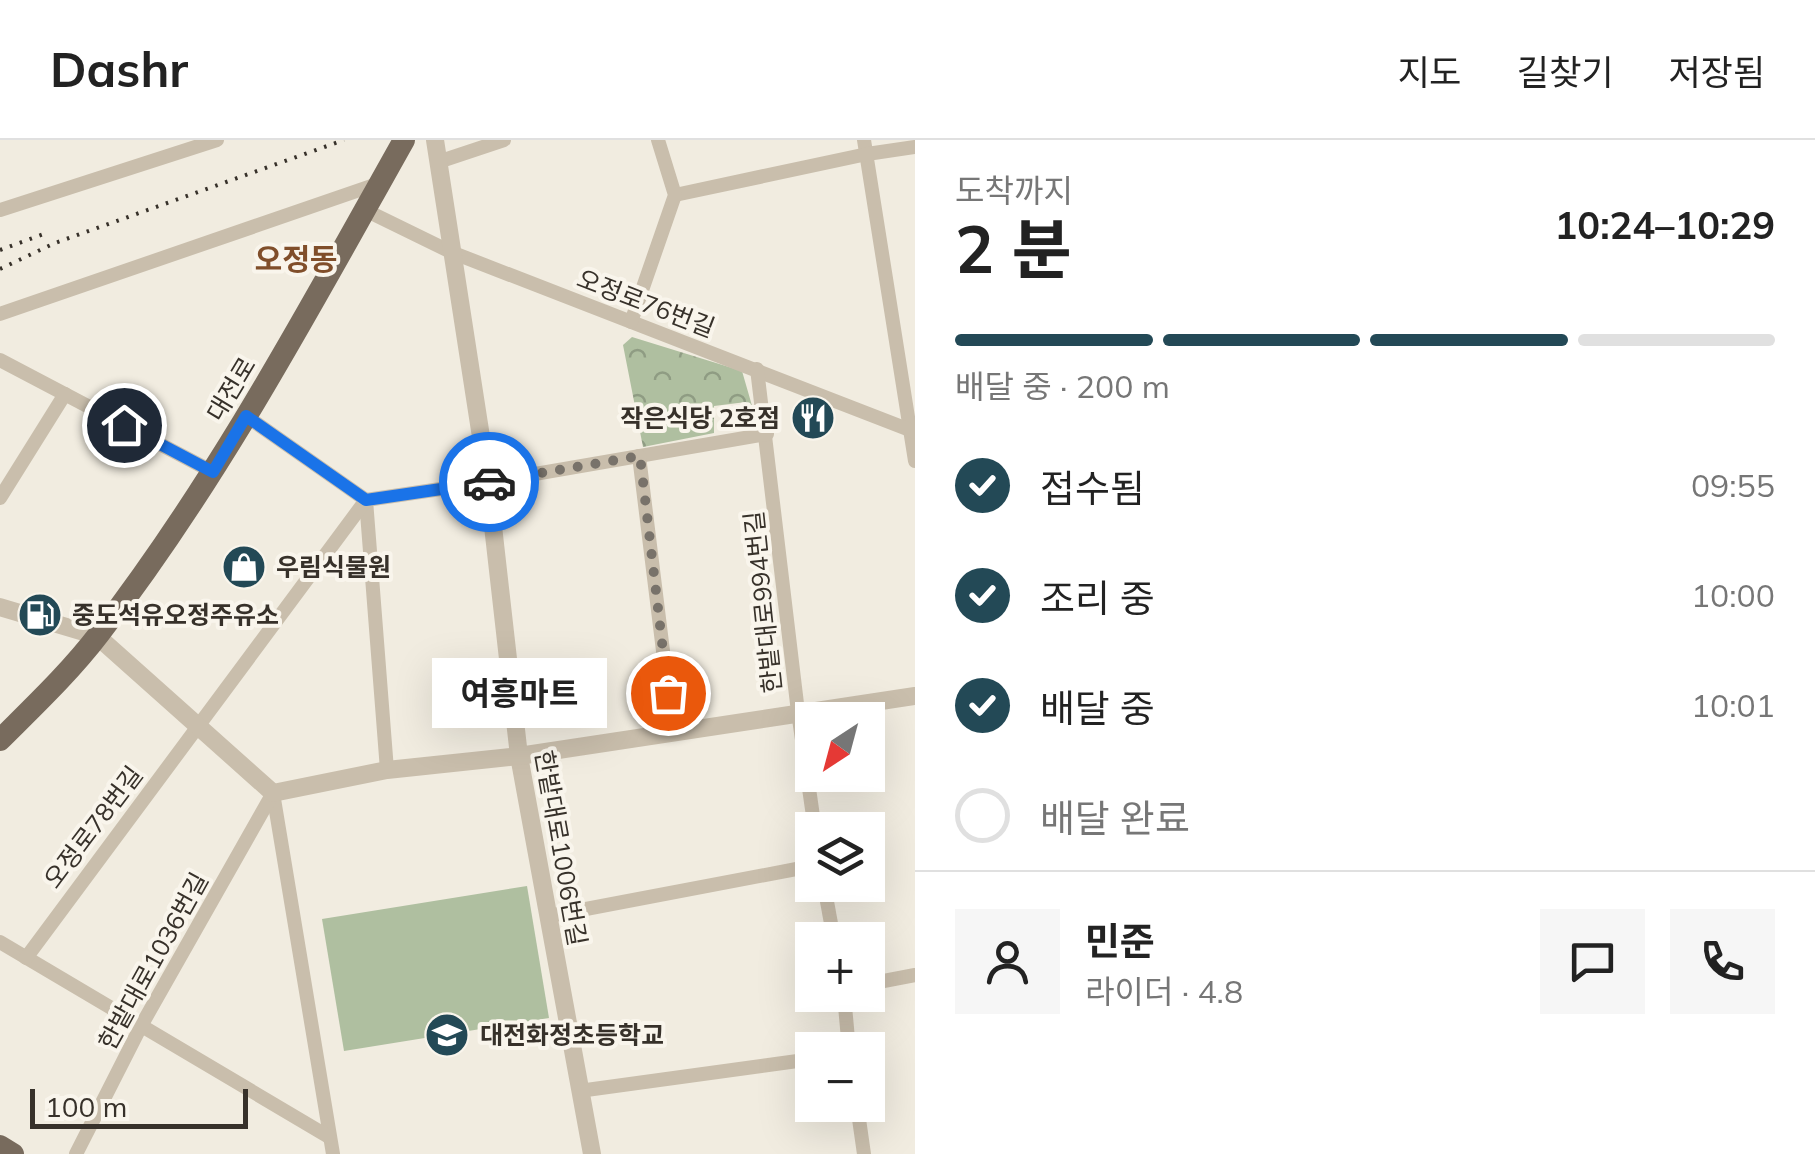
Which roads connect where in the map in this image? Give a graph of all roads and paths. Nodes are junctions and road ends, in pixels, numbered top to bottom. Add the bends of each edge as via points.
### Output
1 (217, 140) edge
2 (404, 140) edge
3 (435, 140) edge
4 (504, 140) edge
5 (658, 140) edge
6 (192, 144) edge
7 (866, 147) edge
8 (915, 147) edge
9 (438, 162) junction
10 (380, 183) junction
11 (675, 195) junction
12 (0, 210) edge
13 (365, 210) junction
14 (450, 252) junction
15 (0, 314) edge
16 (631, 322) junction
17 (0, 360) edge
18 (757, 369) junction
19 (65, 394) junction
20 (246, 416) junction
21 (913, 431) edge
22 (766, 434) junction
23 (640, 456) junction
24 (915, 461) edge
25 (213, 472) junction
26 (488, 482) junction
27 (0, 498) edge
28 (366, 500) junction
29 (0, 607) edge
30 (97, 636) junction
31 (915, 696) edge
32 (797, 702) edge
33 (871, 702) edge
34 (795, 712) edge
35 (200, 726) junction
36 (673, 732) junction
37 (0, 740) edge
38 (518, 756) junction
39 (386, 770) junction
40 (273, 793) junction
41 (795, 869) edge
42 (548, 916) junction
43 (0, 942) edge
44 (26, 958) junction
45 (915, 975) edge
46 (885, 981) edge
47 (141, 1026) junction
48 (795, 1061) edge
49 (579, 1091) junction
50 (859, 1122) edge
51 (329, 1137) junction
52 (0, 1146) edge
53 (13, 1154) edge
54 (76, 1154) edge
55 (333, 1154) edge
56 (592, 1154) edge
57 (864, 1154) edge

1 - 6 street
2 - 10 main road, 대전로
3 - 9 street, 한밭대로1006번길
4 - 9 street
5 - 11 street
6 - 12 street
7 - 8 street
7 - 11 street
7 - 21 street
9 - 14 street, 한밭대로1006번길
10 - 13 main road, 대전로
10 - 15 street
11 - 16 street
13 - 14 street, 오정로76번길
13 - 20 main road, 대전로
14 - 16 street, 오정로76번길
14 - 26 street, 한밭대로1006번길
16 - 18 street, 오정로76번길
17 - 19 street
18 - 21 street, 오정로76번길
18 - 22 street, 한밭대로994번길
19 - 25 street
19 - 27 street
20 - 25 main road, 대전로
20 - 28 street
21 - 24 street
22 - 23 street
22 - 32 street, 한밭대로994번길
23 - 26 street
23 - 36 street
25 - 30 main road, 대전로
26 - 28 street
26 - 38 street, 한밭대로1006번길
28 - 35 street, 오정로78번길
28 - 39 street
29 - 30 street
30 - 35 street
30 - 37 main road, 대전로
31 - 33 street
34 - 36 street
35 - 40 street
35 - 44 street, 오정로78번길
36 - 38 street
38 - 39 street
38 - 42 street, 한밭대로1006번길
39 - 40 street
40 - 47 street, 한밭대로1036번길
40 - 51 street
41 - 42 street
42 - 49 street, 한밭대로1006번길
43 - 44 street
44 - 47 street
45 - 46 street
47 - 51 street
47 - 54 street, 한밭대로1036번길
48 - 49 street
49 - 56 street, 한밭대로1006번길
50 - 57 street
51 - 55 street
52 - 53 main road

